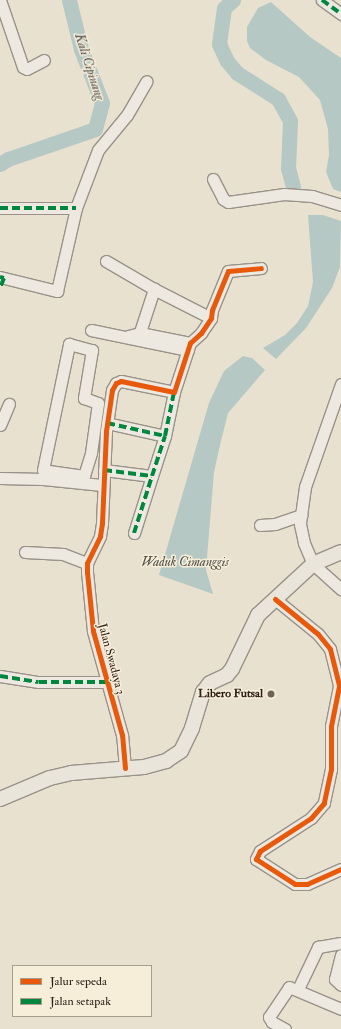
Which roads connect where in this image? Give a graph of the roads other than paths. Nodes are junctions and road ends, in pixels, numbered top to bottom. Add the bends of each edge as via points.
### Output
1 (0, 0) edge
2 (322, 0) edge
3 (341, 14) edge
4 (44, 60) dead end
5 (147, 81) dead end
6 (213, 179) dead end
7 (341, 205) edge
8 (0, 208) edge
9 (76, 208) junction
10 (106, 261) dead end
11 (261, 268) dead end
12 (1, 281) edge
13 (154, 289) junction
14 (211, 318) junction
15 (91, 330) dead end
16 (135, 337) junction
17 (189, 347) junction
18 (341, 384) edge
19 (174, 392) junction
20 (9, 404) dead end
21 (107, 423) junction
22 (0, 424) edge
23 (165, 436) junction
24 (104, 470) junction
25 (43, 474) junction
26 (152, 476) junction
27 (0, 478) edge
28 (102, 485) junction
29 (300, 515) junction
30 (260, 525) dead end
31 (134, 534) dead end
32 (25, 552) dead end
33 (341, 552) edge
34 (87, 564) junction
35 (312, 564) junction
36 (341, 589) edge
37 (275, 599) junction
38 (0, 676) edge
39 (107, 682) junction
40 (125, 768) junction
41 (0, 799) edge
42 (341, 869) edge
43 (341, 943) edge
44 (341, 956) edge
45 (341, 985) edge
46 (298, 989) junction
47 (341, 1009) edge
48 (285, 1029) edge

1 - 4 street via 23,67 27,69
2 - 3 street
5 - 9 street via 127,115 98,150
6 - 7 street via 223,199 228,202 299,194
8 - 9 street
9 - 12 street via 57,291
10 - 13 street
11 - 14 street via 228,271
13 - 14 street
13 - 16 street
14 - 17 street
15 - 16 street
16 - 17 street
17 - 19 street
18 - 29 street via 304,487
19 - 21 street, Jalan Swadaya 3 via 121,381 116,383 112,390
19 - 23 street
20 - 22 street
21 - 23 street
21 - 24 street, Jalan Swadaya 3
23 - 26 street
24 - 26 street
24 - 28 street, Jalan Swadaya 3
25 - 25 street via 86,474 98,403 84,398 92,350 69,344
25 - 27 street
25 - 28 street
26 - 31 street
28 - 34 street, Jalan Swadaya 3 via 100,536
29 - 30 street via 275,524
29 - 35 street via 304,543
32 - 34 street via 63,554
33 - 35 main road
34 - 39 street, Jalan Swadaya 3 via 89,609
35 - 36 street
35 - 37 main road
37 - 40 main road via 258,615 232,669 210,683 203,692 192,728 181,751 160,763
37 - 42 street via 318,634 330,649 339,686 331,726 333,740 324,803 303,825 256,857 262,864 295,884 307,884
38 - 39 street via 39,682
39 - 40 street, Jalan Swadaya 3 via 122,735
40 - 41 main road via 71,773 23,788
43 - 46 street via 318,947
44 - 45 street via 335,979
46 - 47 street
46 - 48 street via 286,989 270,1015 272,1022

